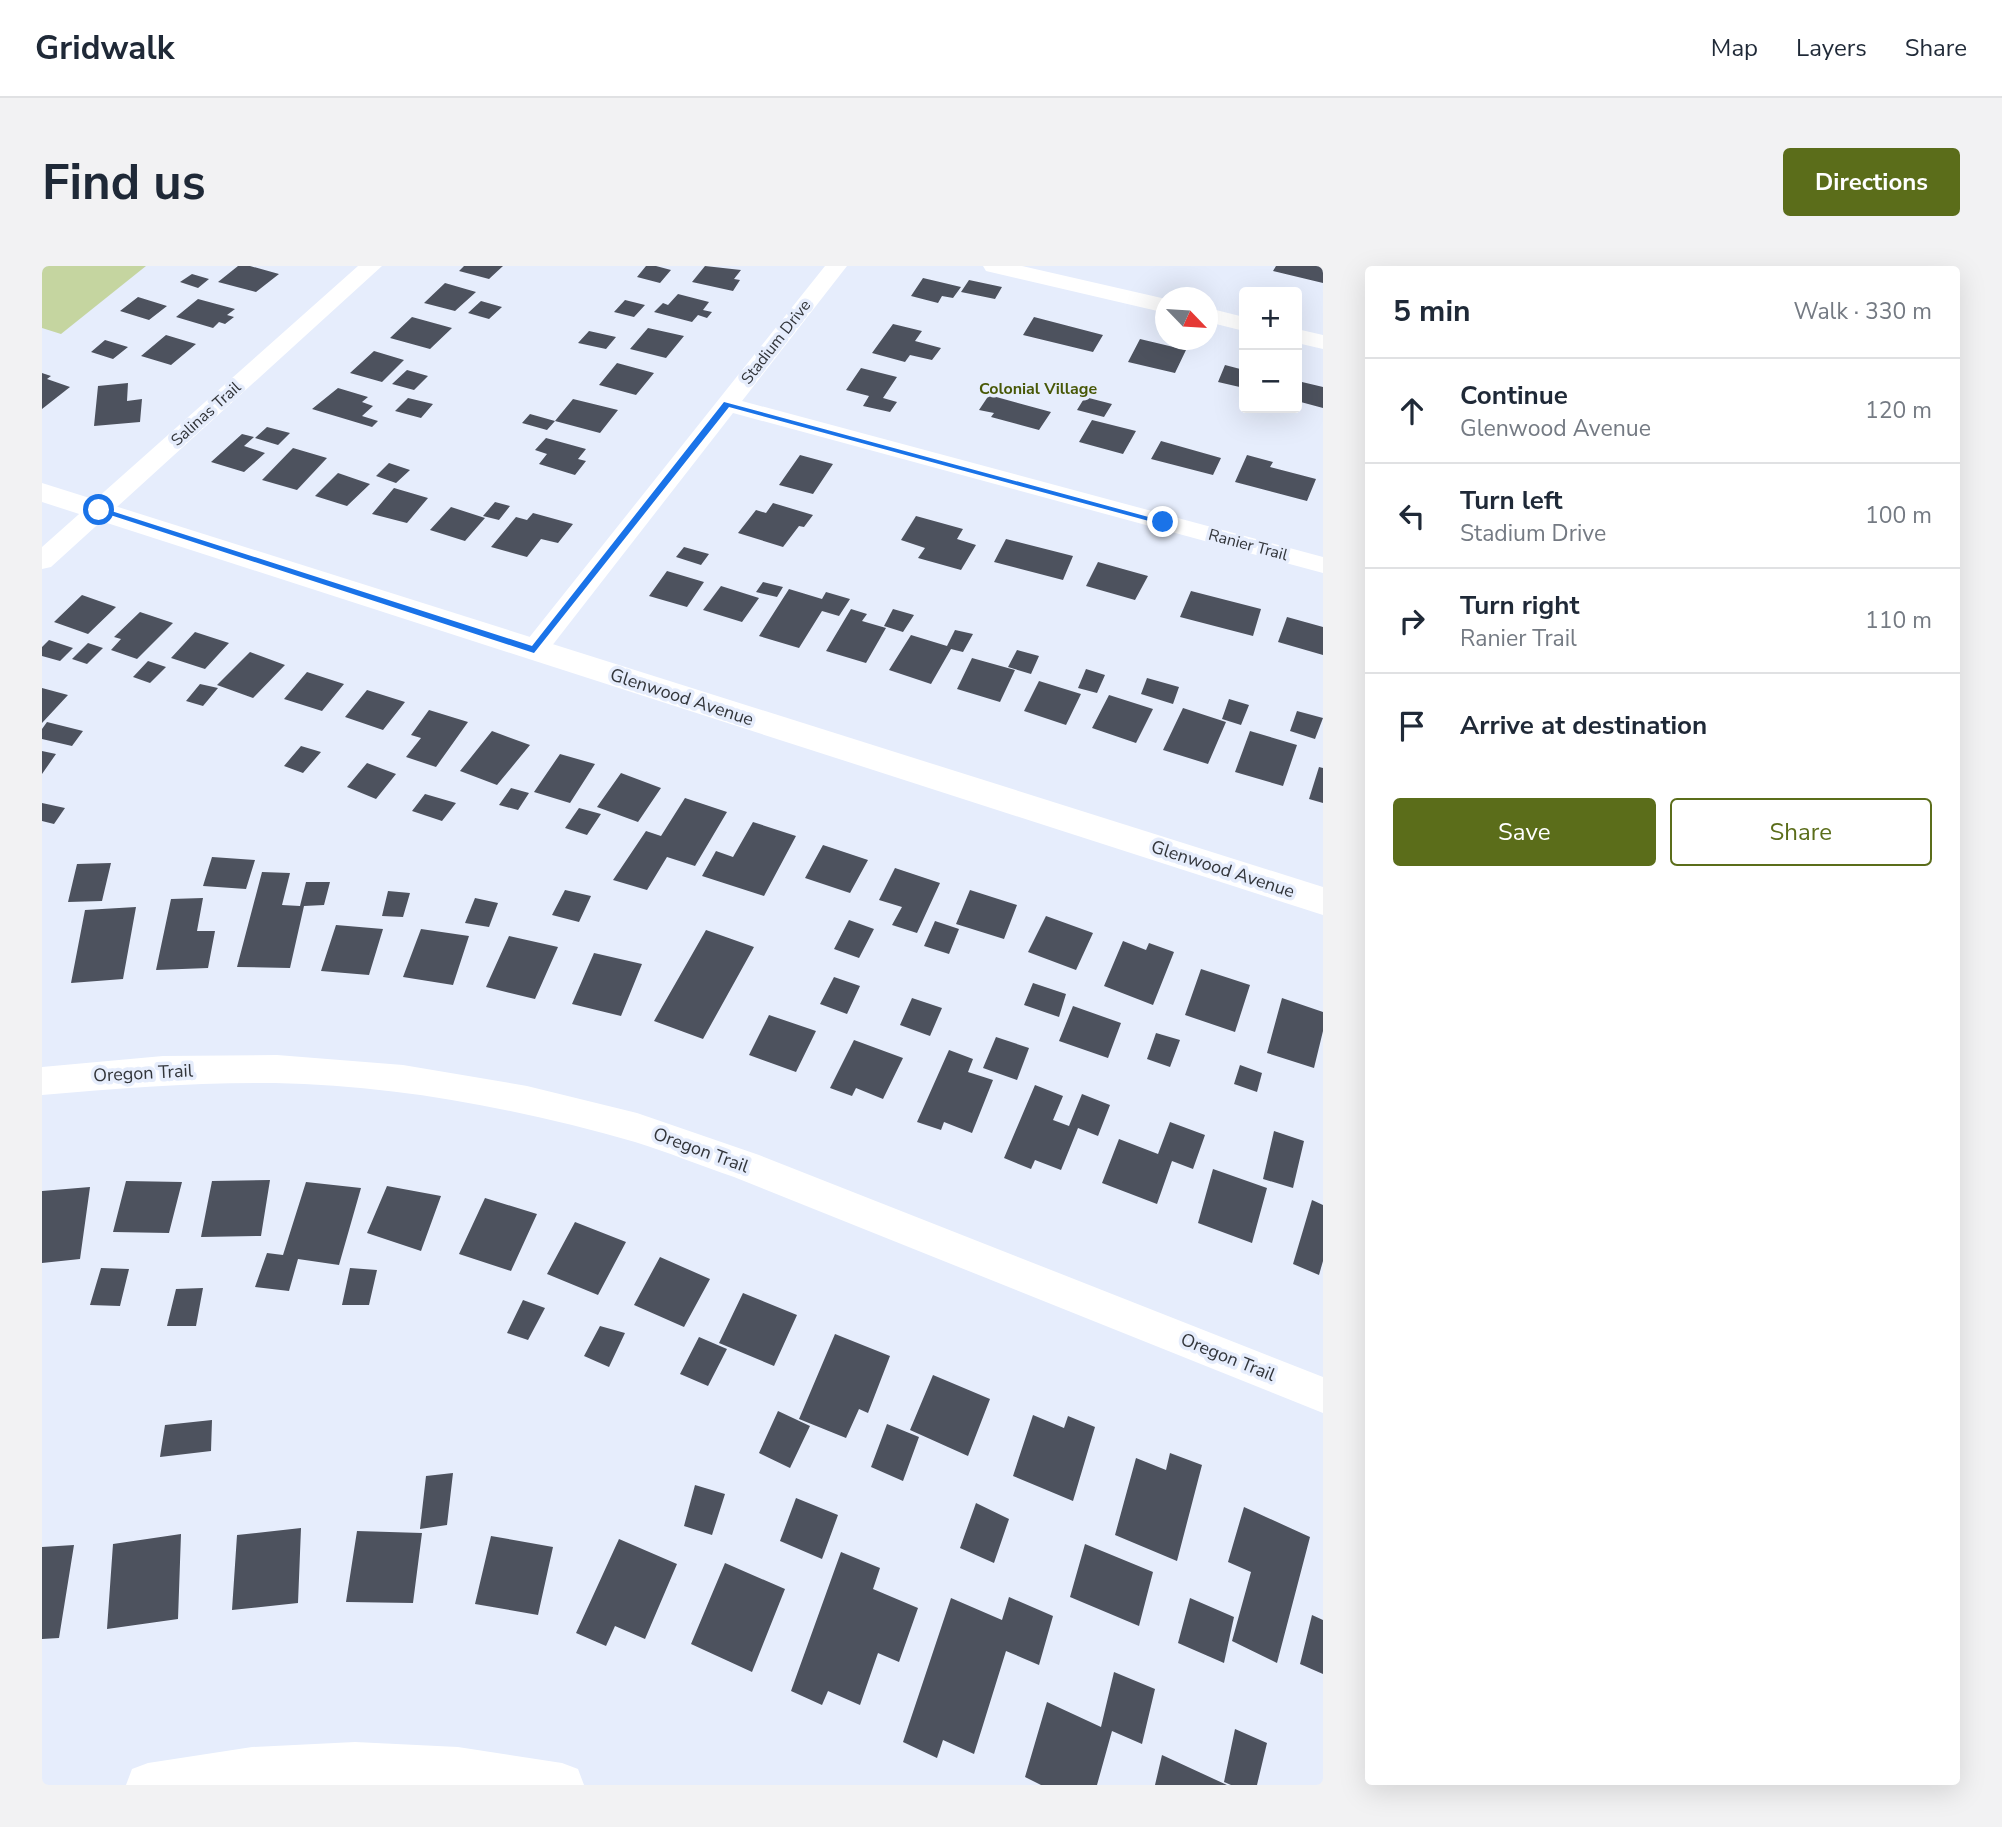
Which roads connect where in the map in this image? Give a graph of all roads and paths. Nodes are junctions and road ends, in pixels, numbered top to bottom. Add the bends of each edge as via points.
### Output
1 (370, 266) edge
2 (836, 266) edge
3 (994, 266) edge
4 (1155, 303) edge
5 (1218, 318) edge
6 (1239, 323) edge
7 (1302, 337) edge
8 (1323, 342) edge
9 (727, 404) junction
10 (42, 492) edge
11 (99, 510) junction
12 (42, 561) edge
13 (1323, 565) edge
14 (534, 650) junction
15 (1323, 901) edge
16 (42, 1081) edge
17 (1323, 1395) edge
18 (148, 1785) edge
19 (562, 1785) edge

1 - 11 street, Salinas Trail
2 - 9 street, Stadium Drive
3 - 4 street
5 - 6 street
7 - 8 street
9 - 13 street, Ranier Trail
9 - 14 street, Stadium Drive
10 - 11 street, Glenwood Avenue
11 - 12 street, Salinas Trail
11 - 14 street, Glenwood Avenue
14 - 15 street, Glenwood Avenue
16 - 17 street, Oregon Trail via 163,1070 277,1069 403,1079 539,1103 638,1128 746,1166
18 - 19 street via 285,1765 391,1763 495,1771

